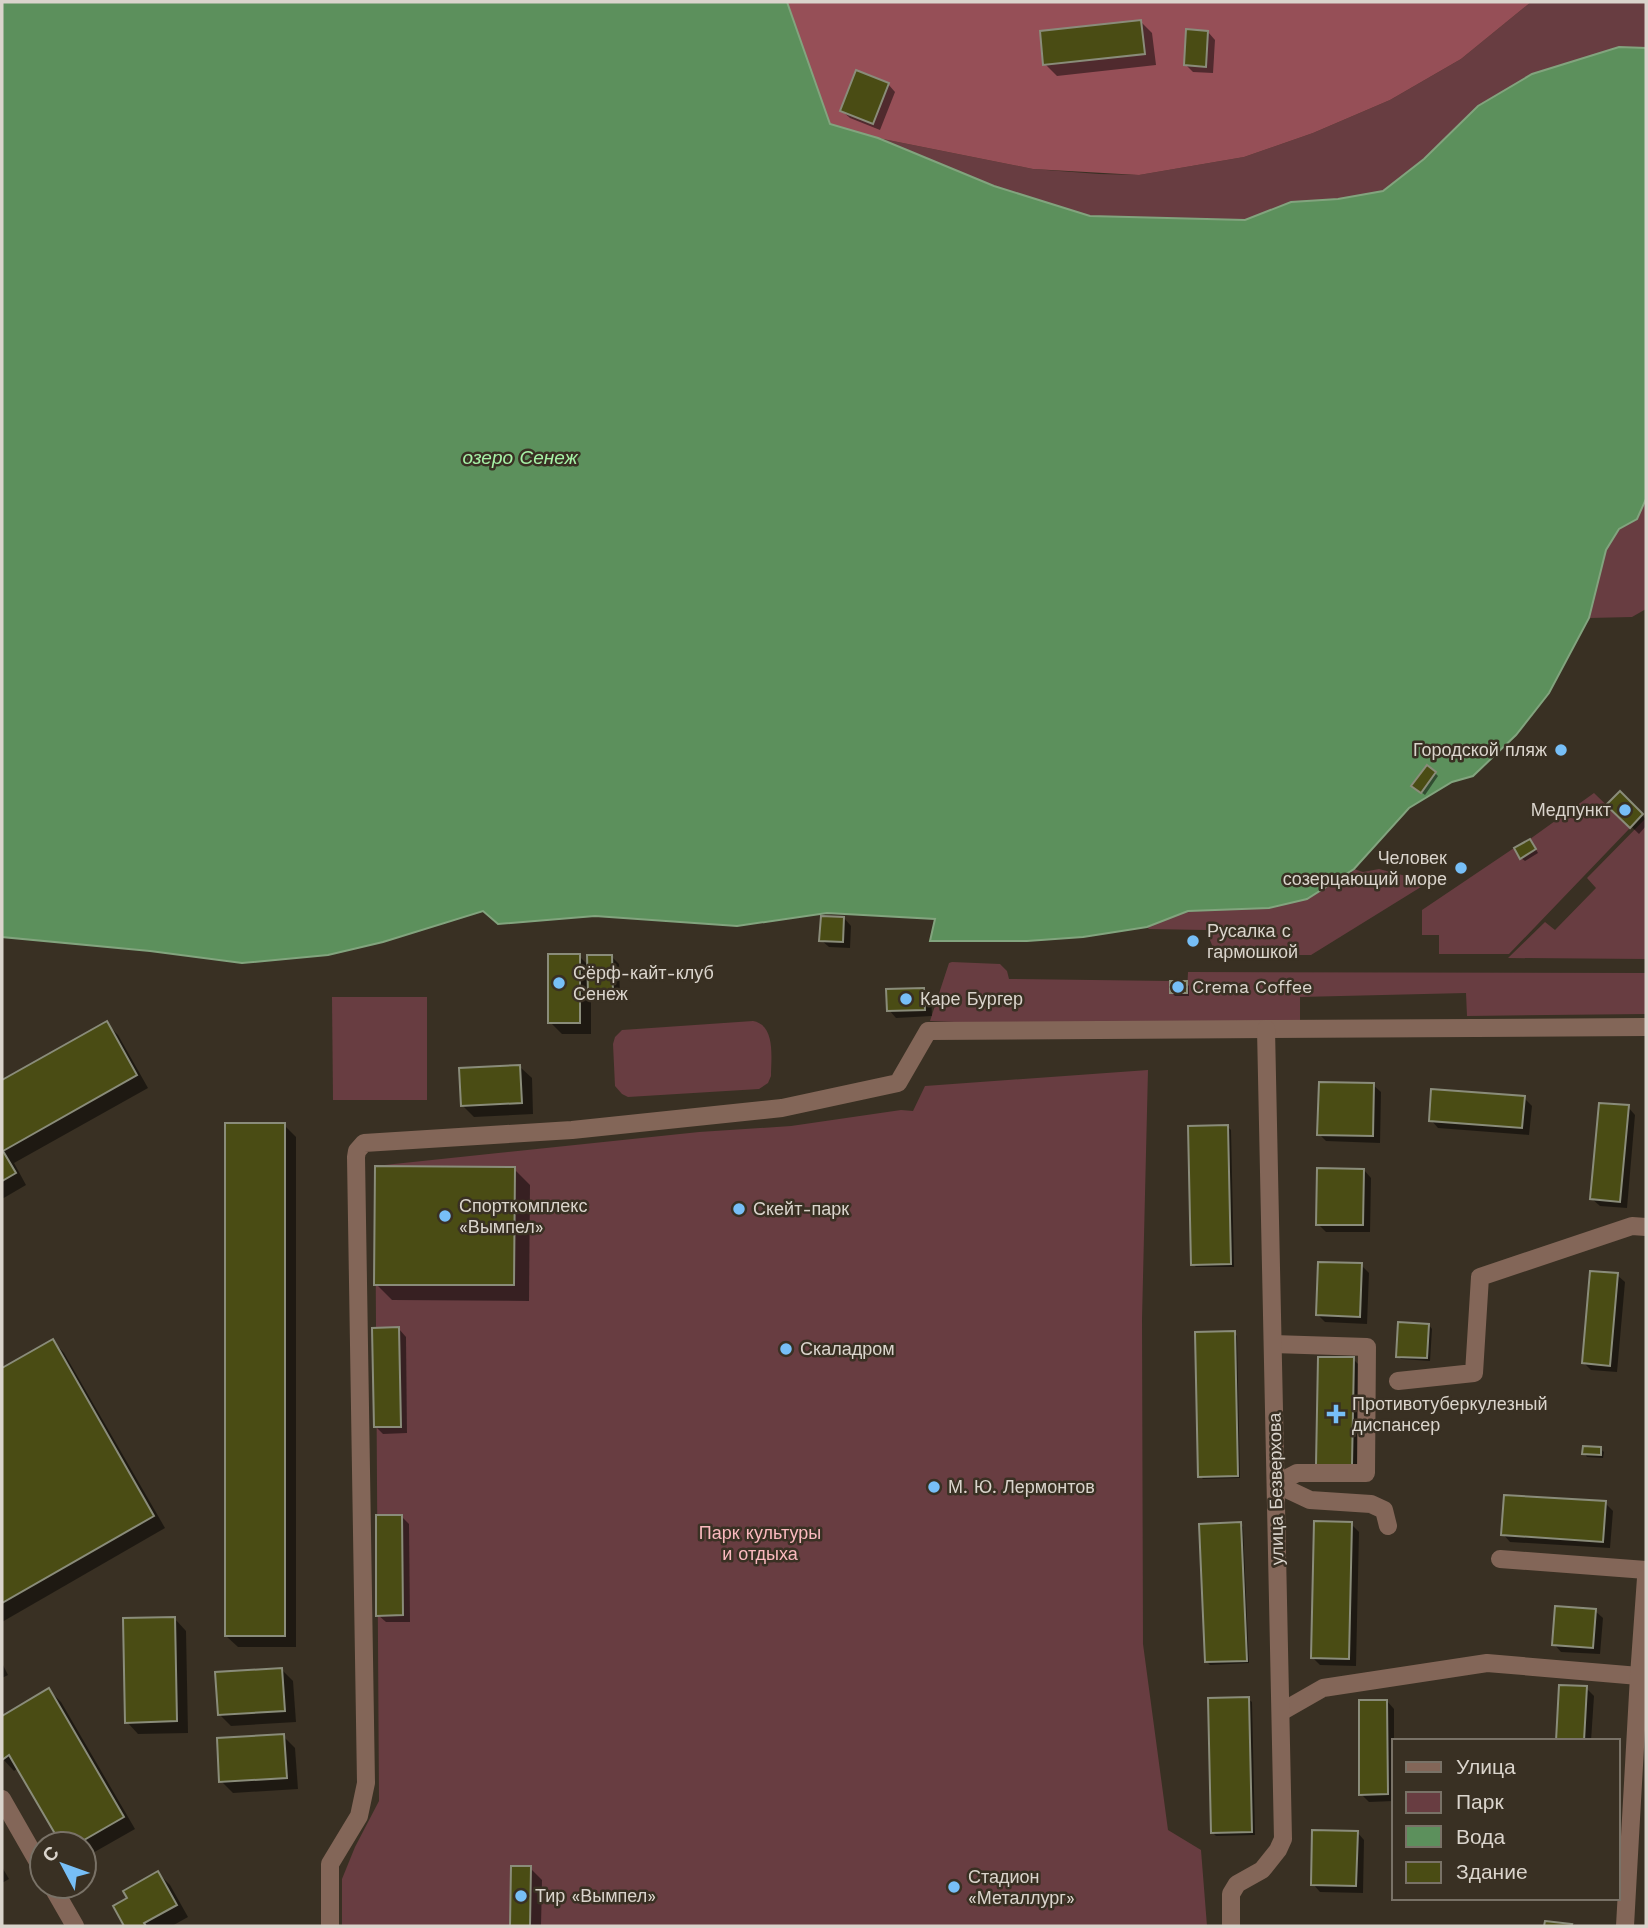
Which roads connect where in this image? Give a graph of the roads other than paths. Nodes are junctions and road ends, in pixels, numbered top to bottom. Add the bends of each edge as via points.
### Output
1 (1646, 1027) edge
2 (1266, 1029) junction
3 (1646, 1227) edge
4 (1273, 1344) junction
5 (1398, 1381) dead end
6 (1276, 1484) junction
7 (1388, 1526) dead end
8 (1500, 1559) dead end
9 (1646, 1570) edge
10 (1646, 1578) edge
11 (1639, 1676) junction
12 (1281, 1712) junction
13 (2, 1799) edge
14 (28, 1844) edge
15 (60, 1900) edge
16 (75, 1926) edge
17 (330, 1926) edge
18 (1231, 1926) edge
19 (1626, 1926) edge

1 - 2 street
2 - 4 street, улица Безверхова
2 - 17 street via 928,1031 898,1083 782,1108 572,1130 363,1143 357,1151 366,1783 356,1822 330,1864
3 - 5 street via 1632,1226 1480,1277 1474,1373
4 - 6 street, улица Безверхова
4 - 6 street via 1367,1347 1366,1473 1297,1473
6 - 7 street via 1310,1500 1371,1504 1384,1510
6 - 12 street, улица Безверхова
8 - 9 street
10 - 11 street
11 - 12 street via 1487,1663 1323,1688
11 - 19 street
12 - 18 street, улица Безверхова via 1283,1839 1272,1861 1237,1884 1231,1894
13 - 14 street
15 - 16 street

